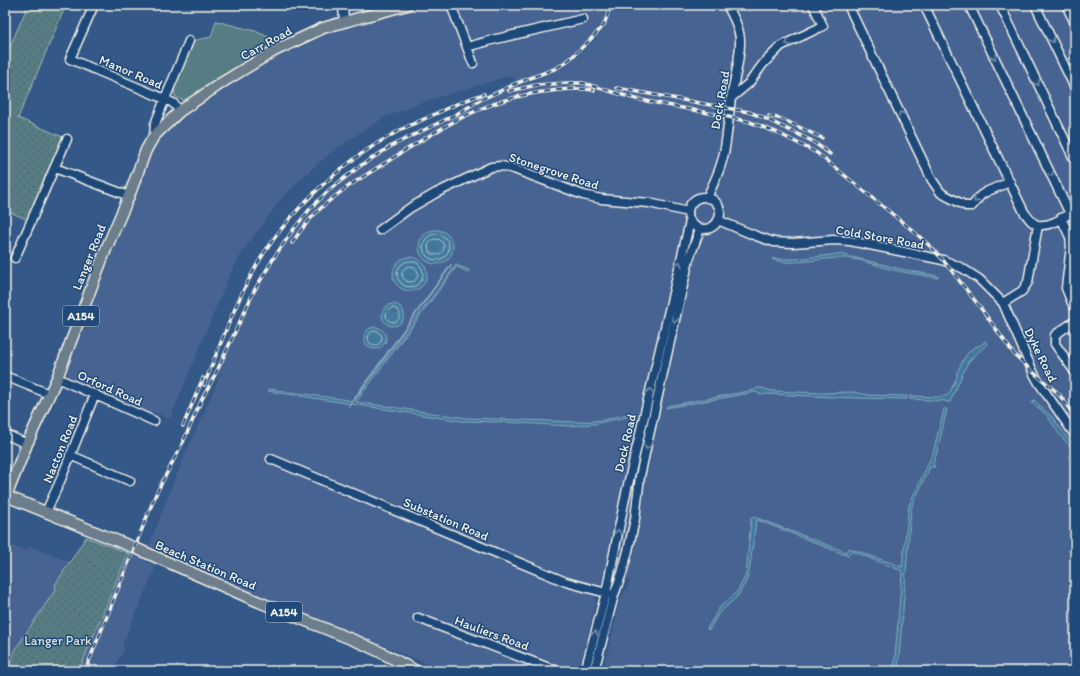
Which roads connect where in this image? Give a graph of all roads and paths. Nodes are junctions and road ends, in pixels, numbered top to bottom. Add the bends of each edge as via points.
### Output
1 (94, 5) edge
2 (343, 5) edge
3 (407, 5) edge
4 (452, 5) edge
5 (727, 5) edge
6 (813, 5) edge
7 (848, 5) edge
8 (924, 5) edge
9 (969, 5) edge
10 (1000, 5) edge
11 (1035, 5) edge
12 (1066, 5) edge
13 (393, 6) edge
14 (584, 19) dead end
15 (344, 22) junction
16 (1075, 23) edge
17 (189, 41) dead end
18 (467, 47) junction
19 (473, 63) dead end
20 (1075, 88) edge
21 (731, 98) junction
22 (165, 99) junction
23 (180, 111) junction
24 (154, 136) junction
25 (67, 139) dead end
26 (1075, 161) edge
27 (55, 168) junction
28 (1010, 182) junction
29 (129, 196) junction
30 (707, 198) junction
31 (688, 212) junction
32 (1073, 212) edge
33 (1061, 218) junction
34 (718, 220) junction
35 (690, 221) junction
36 (1038, 225) junction
37 (700, 229) junction
38 (380, 230) dead end
39 (15, 258) dead end
40 (1003, 303) junction
41 (1075, 308) edge
42 (1075, 321) edge
43 (1075, 372) edge
44 (5, 376) edge
45 (57, 378) junction
46 (49, 394) junction
47 (95, 394) junction
48 (154, 421) dead end
49 (5, 434) edge
50 (1075, 435) edge
51 (27, 444) junction
52 (70, 455) junction
53 (271, 459) dead end
54 (130, 481) dead end
55 (5, 497) edge
56 (46, 512) junction
57 (610, 594) junction
58 (418, 618) dead end
59 (416, 671) edge
60 (557, 671) edge
61 (585, 671) edge
62 (594, 671) edge

1 - 22 street, Manor Road via 70,59
2 - 15 street
3 - 13 main road, Carr Road / A154
4 - 18 street
5 - 21 street, Dock Road via 734,17 740,40
6 -> 21 street via 823,26 781,46 749,83
28 -> 7 street via 981,195 972,206 966,206 941,194
8 - 28 street
9 -> 32 street
10 -> 26 street
11 -> 20 street
12 - 16 street
13 - 15 main road, Carr Road / A154
14 - 18 street
15 - 23 main road, Carr Road / A154 via 323,28 274,52
17 - 22 street
18 - 19 street
21 - 30 street, Dock Road via 722,161
22 - 23 street, Manor Road
22 - 24 street via 155,124
23 - 24 main road, Carr Road / A154
24 - 29 main road, Langer Road / A154
25 - 27 street
27 - 29 street
27 - 39 street
28 - 36 street via 1024,212
29 - 45 main road, Langer Road / A154 via 94,278
30 - 31 street via 698,198 689,206
30 - 34 street via 716,203 719,210
31 - 35 street
31 - 38 street, Stonegrove Road via 649,203 583,195 514,168 501,166 491,167 436,193
32 - 33 street
33 - 36 street via 1050,224
33 - 41 street via 1070,237 1066,288
34 - 37 street via 710,228
34 - 40 street, Cold Store Road via 774,242 850,241 943,260 979,279
35 - 37 street
57 -> 35 street, Dock Road via 626,493
36 - 40 street via 1028,282 1022,291
37 -> 57 street, Dock Road via 689,259 640,476 628,551 622,573
40 - 50 street, Dyke Road via 1039,383
42 - 43 street via 1055,335 1055,344
44 - 46 street
45 - 46 main road, Langer Road / A154
45 - 47 street, Orford Road
46 - 51 main road, Langer Road / A154
47 - 48 street, Orford Road
47 - 52 street, Nacton Road
49 - 51 street
51 - 55 main road, Langer Road / A154
52 - 54 street
52 - 56 street, Nacton Road
53 - 57 street, Substation Road via 566,582
55 - 56 main road, Beach Station Road / A154
56 - 59 main road, Beach Station Road / A154 via 361,643
61 -> 57 street, Dock Road
57 - 62 street, Dock Road
58 - 60 street, Hauliers Road

